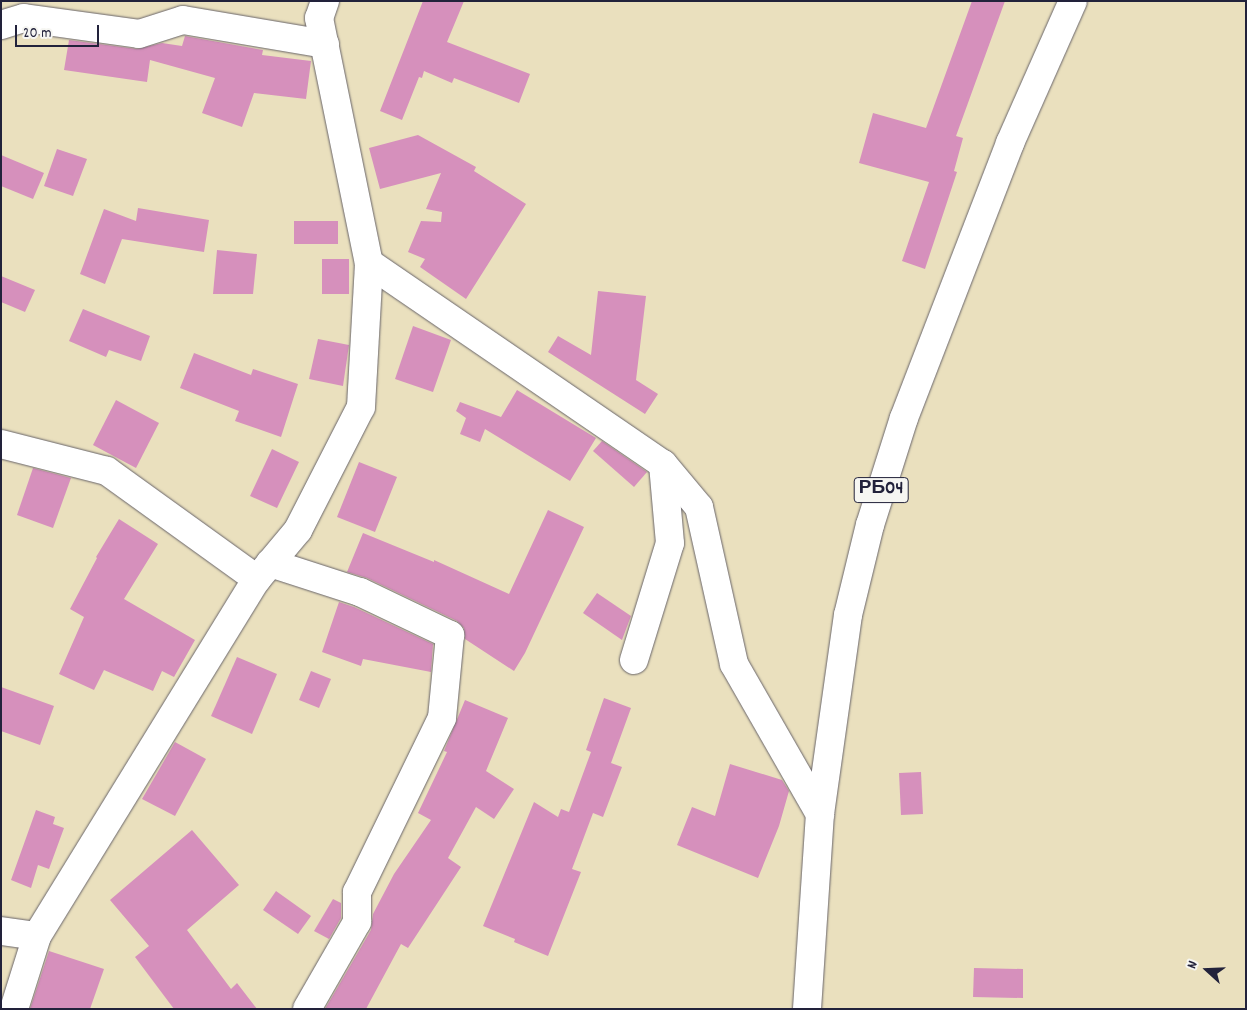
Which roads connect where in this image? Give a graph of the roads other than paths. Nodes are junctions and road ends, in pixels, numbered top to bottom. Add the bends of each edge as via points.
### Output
1 (325, 1) edge
2 (1073, 1) edge
3 (1, 25) edge
4 (324, 44) junction
5 (369, 263) junction
6 (1, 444) edge
7 (663, 464) junction
8 (264, 571) junction
9 (634, 660) dead end
10 (820, 814) junction
11 (1, 931) edge
12 (37, 936) junction
13 (14, 1009) edge
14 (307, 1009) edge
15 (807, 1009) edge

1 - 4 street via 319,18
2 - 10 street, РБ04 via 1010,143 904,418 870,525 848,615
3 - 4 street via 24,18 139,34 183,20
4 - 5 street
5 - 7 street
5 - 8 street via 361,407 298,530
6 - 8 street via 106,471
7 - 9 street via 670,543
7 - 10 street via 699,507 734,664
8 - 12 street
8 - 14 street via 360,592 450,635 442,718 357,892 357,922
10 - 15 street, РБ04
11 - 12 street
12 - 13 street

